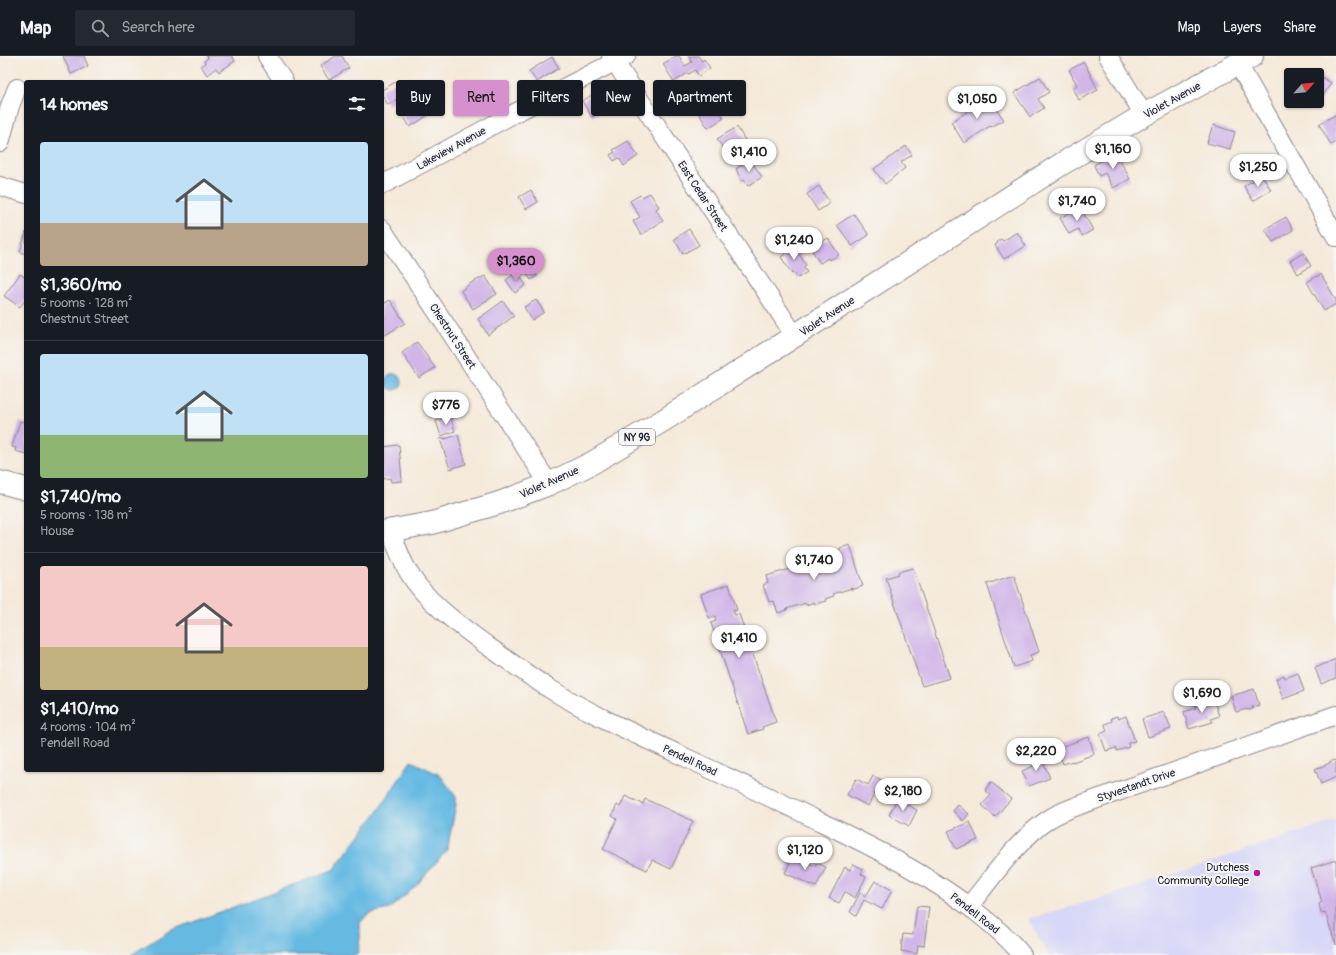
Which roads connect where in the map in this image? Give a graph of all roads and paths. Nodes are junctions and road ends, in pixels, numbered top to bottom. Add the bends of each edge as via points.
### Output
1 (267, 56) edge
2 (1108, 56) edge
3 (617, 58) edge
4 (1245, 60) edge
5 (283, 80) edge
6 (16, 88) dead end
7 (1144, 115) junction
8 (0, 143) edge
9 (384, 184) edge
10 (0, 186) edge
11 (24, 193) edge
12 (384, 232) edge
13 (1336, 237) edge
14 (795, 336) junction
15 (0, 482) edge
16 (549, 484) junction
17 (24, 488) edge
18 (386, 531) edge
19 (1336, 715) edge
20 (969, 906) junction
21 (1022, 955) edge

1 - 5 street
2 - 7 street
3 - 9 street, Lakeview Avenue
3 - 14 street, East Cedar Street
4 - 7 main road, Violet Avenue / NY 9G
4 - 13 street
6 - 8 street
7 - 14 main road, Violet Avenue / NY 9G via 1060,165
10 - 11 street
12 - 16 street, Chestnut Street
14 - 16 main road, Violet Avenue / NY 9G via 639,435 592,463
15 - 17 main road
16 - 18 main road, Violet Avenue / NY 9G via 472,511 425,524
18 - 20 street, Pendell Road via 421,590 489,647 549,688 636,734 884,853
19 - 20 street, Styvestandt Drive via 1057,814 1027,837
20 - 21 street, Pendell Road

